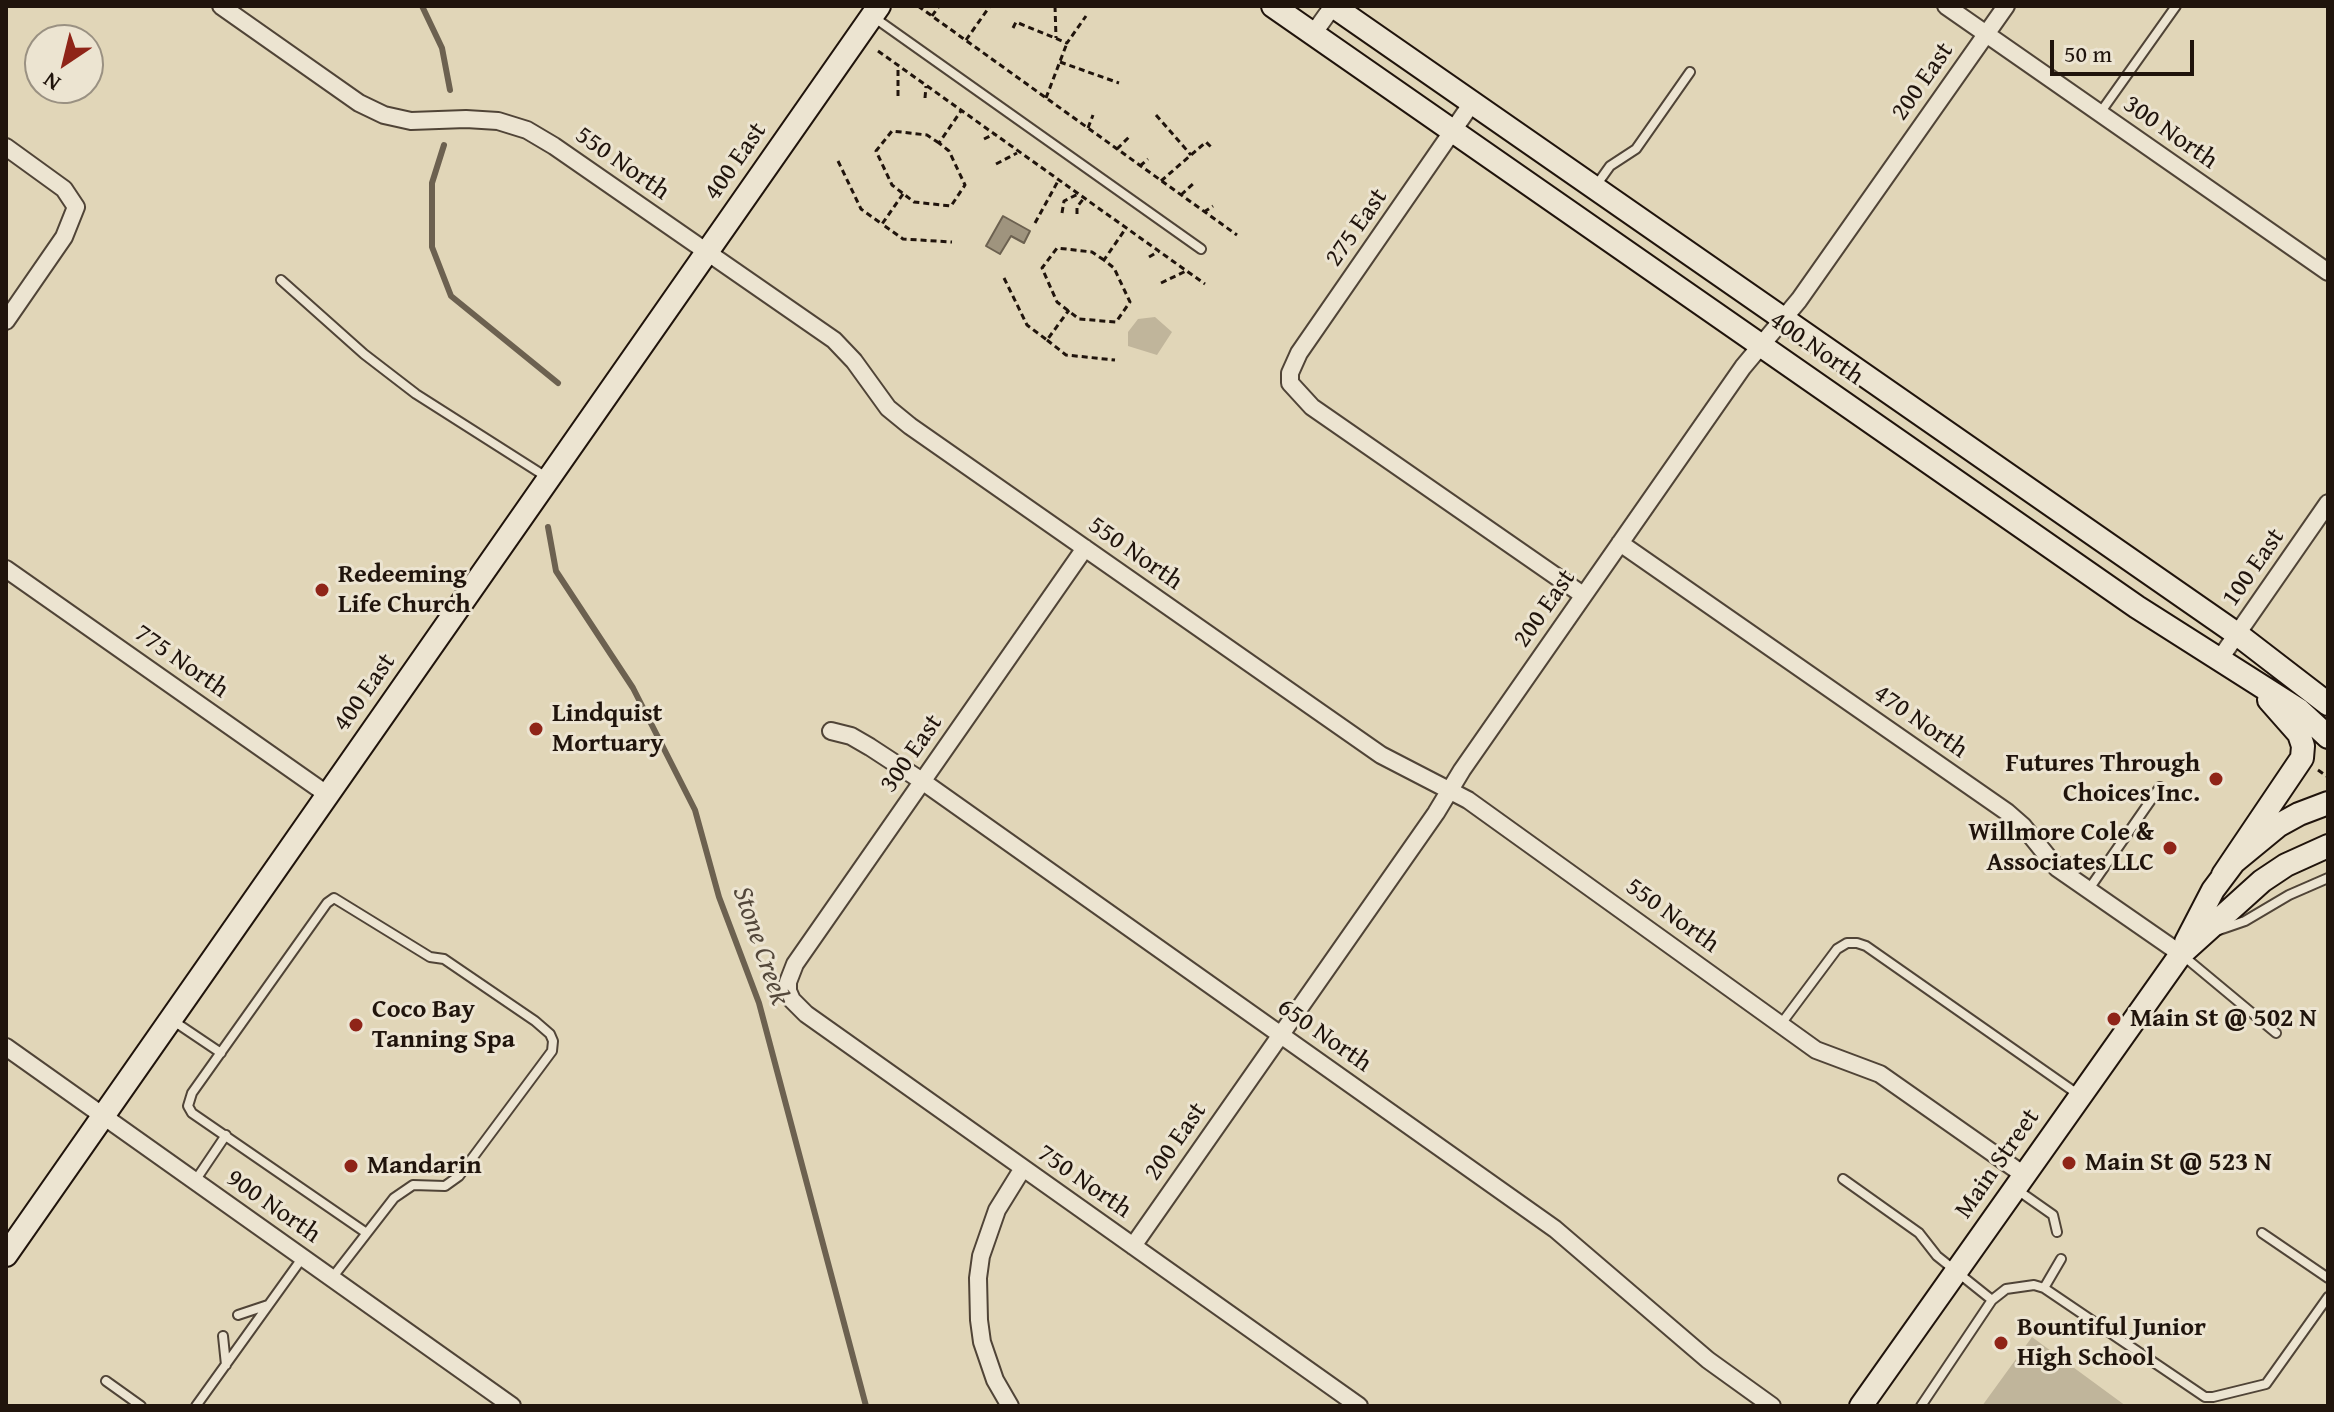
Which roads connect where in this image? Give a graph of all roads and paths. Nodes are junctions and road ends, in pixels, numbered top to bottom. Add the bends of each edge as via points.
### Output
1 (221, 6) edge
2 (918, 6) edge
3 (939, 6) edge
4 (990, 6) edge
5 (1055, 6) edge
6 (1273, 6) edge
7 (1333, 6) edge
8 (1946, 6) edge
9 (2006, 6) edge
10 (2176, 6) edge
11 (876, 11) edge
12 (932, 16) junction
13 (1086, 16) dead end
14 (1013, 28) dead end
15 (1313, 34) junction
16 (1986, 34) junction
17 (1056, 38) junction
18 (966, 40) junction
19 (1067, 43) junction
20 (878, 51) dead end
21 (1060, 62) junction
22 (898, 66) junction
23 (1690, 72) dead end
24 (1119, 83) dead end
25 (926, 86) junction
26 (898, 96) dead end
27 (925, 98) dead end
28 (1046, 98) junction
29 (1472, 103) junction
30 (1068, 105) dead end
31 (961, 111) junction
32 (1065, 112) junction
33 (2100, 113) junction
34 (1093, 115) dead end
35 (1156, 115) dead end
36 (1088, 128) junction
37 (1453, 131) junction
38 (994, 134) junction
39 (1129, 137) dead end
40 (984, 139) dead end
41 (939, 143) junction
42 (6, 147) edge
43 (1212, 148) dead end
44 (1117, 149) junction
45 (1019, 152) junction
46 (1191, 155) junction
47 (1148, 159) dead end
48 (838, 161) dead end
49 (996, 164) dead end
50 (1140, 166) junction
51 (1058, 180) junction
52 (1161, 181) junction
53 (1194, 183) dead end
54 (1595, 188) junction
55 (903, 194) junction
56 (1078, 194) junction
57 (1181, 195) junction
58 (1084, 198) junction
59 (1096, 206) junction
60 (1213, 206) dead end
61 (1204, 212) junction
62 (1062, 213) dead end
63 (1077, 214) dead end
64 (1095, 216) dead end
65 (1035, 223) dead end
66 (882, 224) junction
67 (1126, 228) junction
68 (1237, 235) dead end
69 (952, 242) dead end
70 (1201, 249) dead end
71 (1159, 251) junction
72 (707, 253) junction
73 (1149, 257) dead end
74 (1104, 260) junction
75 (1187, 271) junction
76 (2328, 272) edge
77 (1004, 278) dead end
78 (281, 280) dead end
79 (1161, 283) dead end
80 (1205, 284) dead end
81 (1069, 310) junction
82 (1783, 319) junction
83 (6, 321) edge
84 (1047, 340) junction
85 (1761, 345) junction
86 (1115, 360) dead end
87 (549, 478) junction
88 (2328, 503) edge
89 (1620, 543) junction
90 (1085, 548) junction
91 (6, 569) edge
92 (1583, 595) junction
93 (2237, 634) junction
94 (2219, 660) junction
95 (2246, 676) junction
96 (2298, 680) junction
97 (2328, 694) edge
98 (2328, 704) edge
99 (831, 731) dead end
100 (2328, 737) edge
101 (2315, 767) dead end
102 (2328, 777) edge
103 (922, 781) junction
104 (2160, 787) dead end
105 (1449, 789) junction
106 (328, 795) junction
107 (2328, 803) edge
108 (2328, 846) edge
109 (2223, 875) junction
110 (2328, 878) edge
111 (2088, 890) junction
112 (2199, 935) junction
113 (2181, 954) junction
114 (788, 991) joint
115 (171, 1019) junction
116 (1781, 1024) junction
117 (2276, 1033) dead end
118 (1281, 1034) junction
119 (6, 1047) edge
120 (221, 1053) junction
121 (2080, 1096) junction
122 (103, 1115) junction
123 (226, 1135) junction
124 (1023, 1168) junction
125 (1843, 1179) dead end
126 (195, 1181) junction
127 (2019, 1182) junction
128 (365, 1232) junction
129 (2057, 1232) dead end
130 (2262, 1233) dead end
131 (1133, 1246) junction
132 (6, 1255) edge
133 (303, 1257) junction
134 (2061, 1259) dead end
135 (1955, 1272) junction
136 (332, 1278) junction
137 (2328, 1278) edge
138 (2044, 1288) junction
139 (2328, 1297) edge
140 (1992, 1300) junction
141 (269, 1304) junction
142 (238, 1315) dead end
143 (223, 1336) dead end
144 (226, 1365) junction
145 (106, 1381) dead end
146 (141, 1406) edge
147 (196, 1406) edge
148 (512, 1406) edge
149 (1010, 1406) edge
150 (1359, 1406) edge
151 (1772, 1406) edge
152 (1861, 1406) edge
153 (1921, 1406) edge

1 - 72 street, 550 North via 384,115 411,121 482,119 527,130
2 - 12 path
3 - 12 path
4 - 18 path
5 - 17 path
6 - 15 main road, 400 North
7 - 15 street
7 - 29 main road, 400 North
8 - 16 street, 300 North
9 - 16 street, 200 East
10 - 33 lane
11 - 70 lane
11 - 72 main road, 400 East
12 - 18 path
13 - 19 path
14 - 17 path via 1016,22
15 - 37 main road, 400 North
16 - 33 street, 300 North
16 - 82 street, 200 East
17 - 19 path
18 - 28 path
19 - 21 path
20 - 22 path
21 - 24 path
21 - 28 path
22 - 25 path
22 - 26 path
23 - 54 lane via 1636,149 1610,166
25 - 27 path
25 - 31 path
28 - 32 path
29 - 37 street, 275 East
29 - 54 main road, 400 North
30 - 32 path
31 - 38 path
31 - 41 path
32 - 36 path
33 - 76 street, 300 North
34 - 36 path
35 - 46 path
36 - 44 path
37 - 85 main road, 400 North
37 - 92 street, 275 East via 1299,353 1290,383 1312,407
38 - 40 path
38 - 45 path
39 - 44 path
41 - 55 path via 949,151 965,185 951,206 914,202
41 - 55 path via 927,135 892,131 876,151 892,185
42 - 83 street via 64,189 76,207 64,237
43 - 46 path via 1206,142
44 - 50 path
45 - 49 path
45 - 51 path
46 - 52 path
47 - 50 path
48 - 66 path via 861,209
50 - 52 path
51 - 56 path
51 - 65 path
52 - 57 path
53 - 57 path
54 - 82 main road, 400 North
55 - 66 path
56 - 58 path
56 - 62 path via 1064,201
57 - 61 path
58 - 59 path
58 - 63 path
59 - 64 path
59 - 67 path
60 - 61 path
61 - 68 path
66 - 69 path via 903,239
67 - 71 path
67 - 74 path
71 - 73 path
71 - 75 path
72 - 87 main road, 400 East
72 - 90 street, 550 North via 834,340 899,417
74 - 81 path via 1114,268 1130,302 1116,322 1079,319
74 - 81 path via 1092,252 1057,248 1042,268 1057,302
75 - 79 path
75 - 80 path
77 - 84 path via 1027,325
78 - 87 lane via 416,394
81 - 84 path
82 - 85 street, 200 East
82 - 93 main road, 400 North
84 - 86 path via 1066,355
85 - 89 street, 200 East
85 - 94 main road, 400 North
87 - 106 main road, 400 East
88 - 93 street, 100 East
89 - 92 street, 200 East
89 - 111 street, 470 North via 2007,812 2057,868
90 - 103 street, 300 East
90 - 105 street, 550 North via 1381,755
91 - 106 street, 775 North
92 - 105 street, 200 East
93 - 94 street, 100 East
93 - 96 main road, 400 North
94 - 95 main road, 400 North
95 - 100 main road, 400 North via 2299,710
95 - 109 main road via 2299,734 2304,751
96 - 97 main road
96 - 98 main road, 400 North
99 - 103 street, 650 North via 851,736
101 - 102 path
103 - 114 street, 300 East via 795,964
103 - 118 street, 650 North
104 - 111 lane
105 - 116 street, 550 North
105 - 118 street, 200 East
106 - 115 main road, 400 East
107 - 109 main road, Main Street via 2279,825
108 - 112 main road, Main Street via 2262,881
109 - 113 main road, Main Street
110 - 112 lane via 2245,921
111 - 113 street, 470 North
112 - 113 main road, Main Street
113 - 117 lane
113 - 121 main road, Main Street
114 - 124 street, 750 North via 806,1014
115 - 120 lane
115 - 122 main road, 400 East
116 - 121 lane via 1837,949 1857,943
116 - 127 street, 550 North via 1825,1055 1880,1074
118 - 131 street, 200 East
118 - 151 street, 650 North via 1571,1241 1696,1350
119 - 122 street, 900 North
120 - 123 lane via 188,1106
120 - 128 lane via 334,898 430,957 444,959 550,1034 552,1051 459,1176 445,1186 413,1185 394,1198
121 - 127 main road, Main Street
122 - 126 street, 900 North
122 - 132 main road, 400 East
123 - 126 lane
123 - 128 lane
124 - 131 street, 750 North
124 - 149 street via 997,1210 981,1256 978,1309 988,1361
125 - 135 lane via 1919,1233
126 - 133 street, 900 North
127 - 129 lane via 2053,1215
127 - 135 main road, Main Street
128 - 136 lane
130 - 137 lane
131 - 150 street, 750 North
133 - 136 street, 900 North
133 - 141 lane
134 - 138 lane
135 - 140 lane
135 - 152 main road, Main Street
136 - 148 street, 900 North
138 - 139 lane via 2205,1397 2266,1384
138 - 140 lane via 2006,1289
140 - 153 lane
141 - 142 lane
141 - 144 lane
143 - 144 lane
144 - 147 lane
145 - 146 lane

